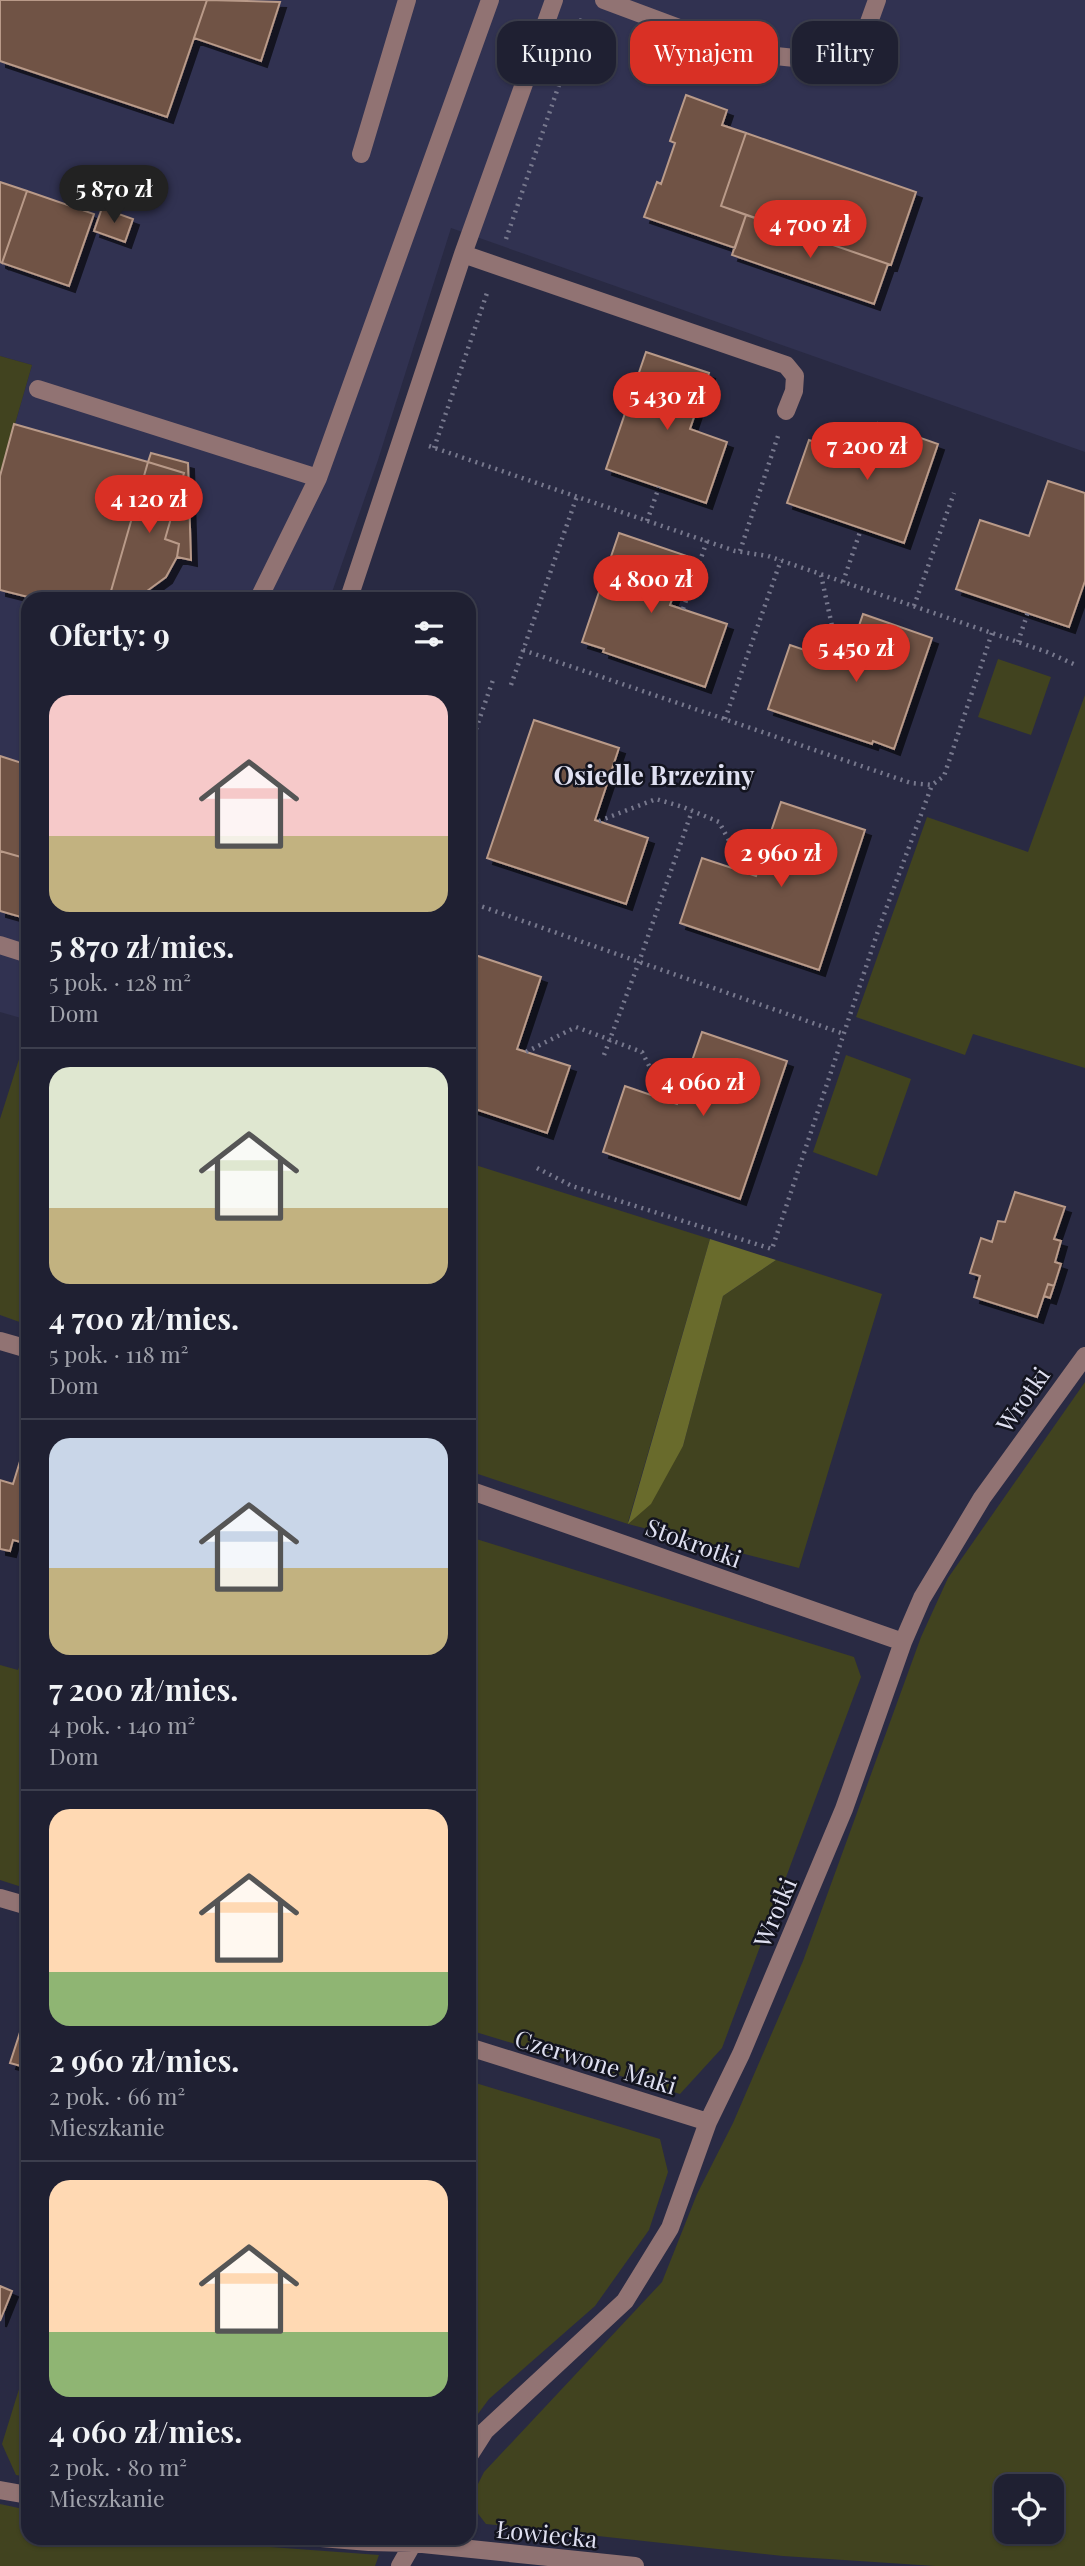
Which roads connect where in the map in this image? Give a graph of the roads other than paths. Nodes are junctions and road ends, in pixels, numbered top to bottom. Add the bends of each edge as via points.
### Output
1 (407, 0) edge
2 (490, 0) edge
3 (554, 0) edge
4 (604, 0) edge
5 (877, 0) edge
6 (361, 154) dead end
7 (463, 254) junction
8 (38, 389) dead end
9 (786, 411) road end
10 (318, 478) junction
11 (263, 592) edge
12 (351, 592) edge
13 (0, 945) edge
14 (21, 952) edge
15 (0, 1341) edge
16 (21, 1347) edge
17 (1085, 1356) edge
18 (476, 1492) edge
19 (903, 1642) junction
20 (0, 1898) edge
21 (21, 1904) edge
22 (476, 2049) edge
23 (708, 2122) junction
24 (476, 2445) edge
25 (0, 2490) edge
26 (21, 2494) edge
27 (412, 2545) edge
28 (457, 2545) edge
29 (400, 2566) edge
30 (635, 2566) edge

1 - 6 street
2 - 10 street
3 - 7 street
4 - 5 street via 746,53 854,64
7 - 9 street via 786,365 795,376
7 - 12 street
8 - 10 street
10 - 11 street
13 - 14 street
15 - 16 street
17 - 19 street, Wrotki via 982,1498 922,1598
18 - 19 street, Stokrotki
19 - 23 street, Wrotki via 844,1809
20 - 21 street
22 - 23 street, Czerwone Maki
23 - 24 street, Wrotki via 670,2228 625,2301 485,2431
25 - 26 street
27 - 29 street
28 - 30 street, Łowiecka

